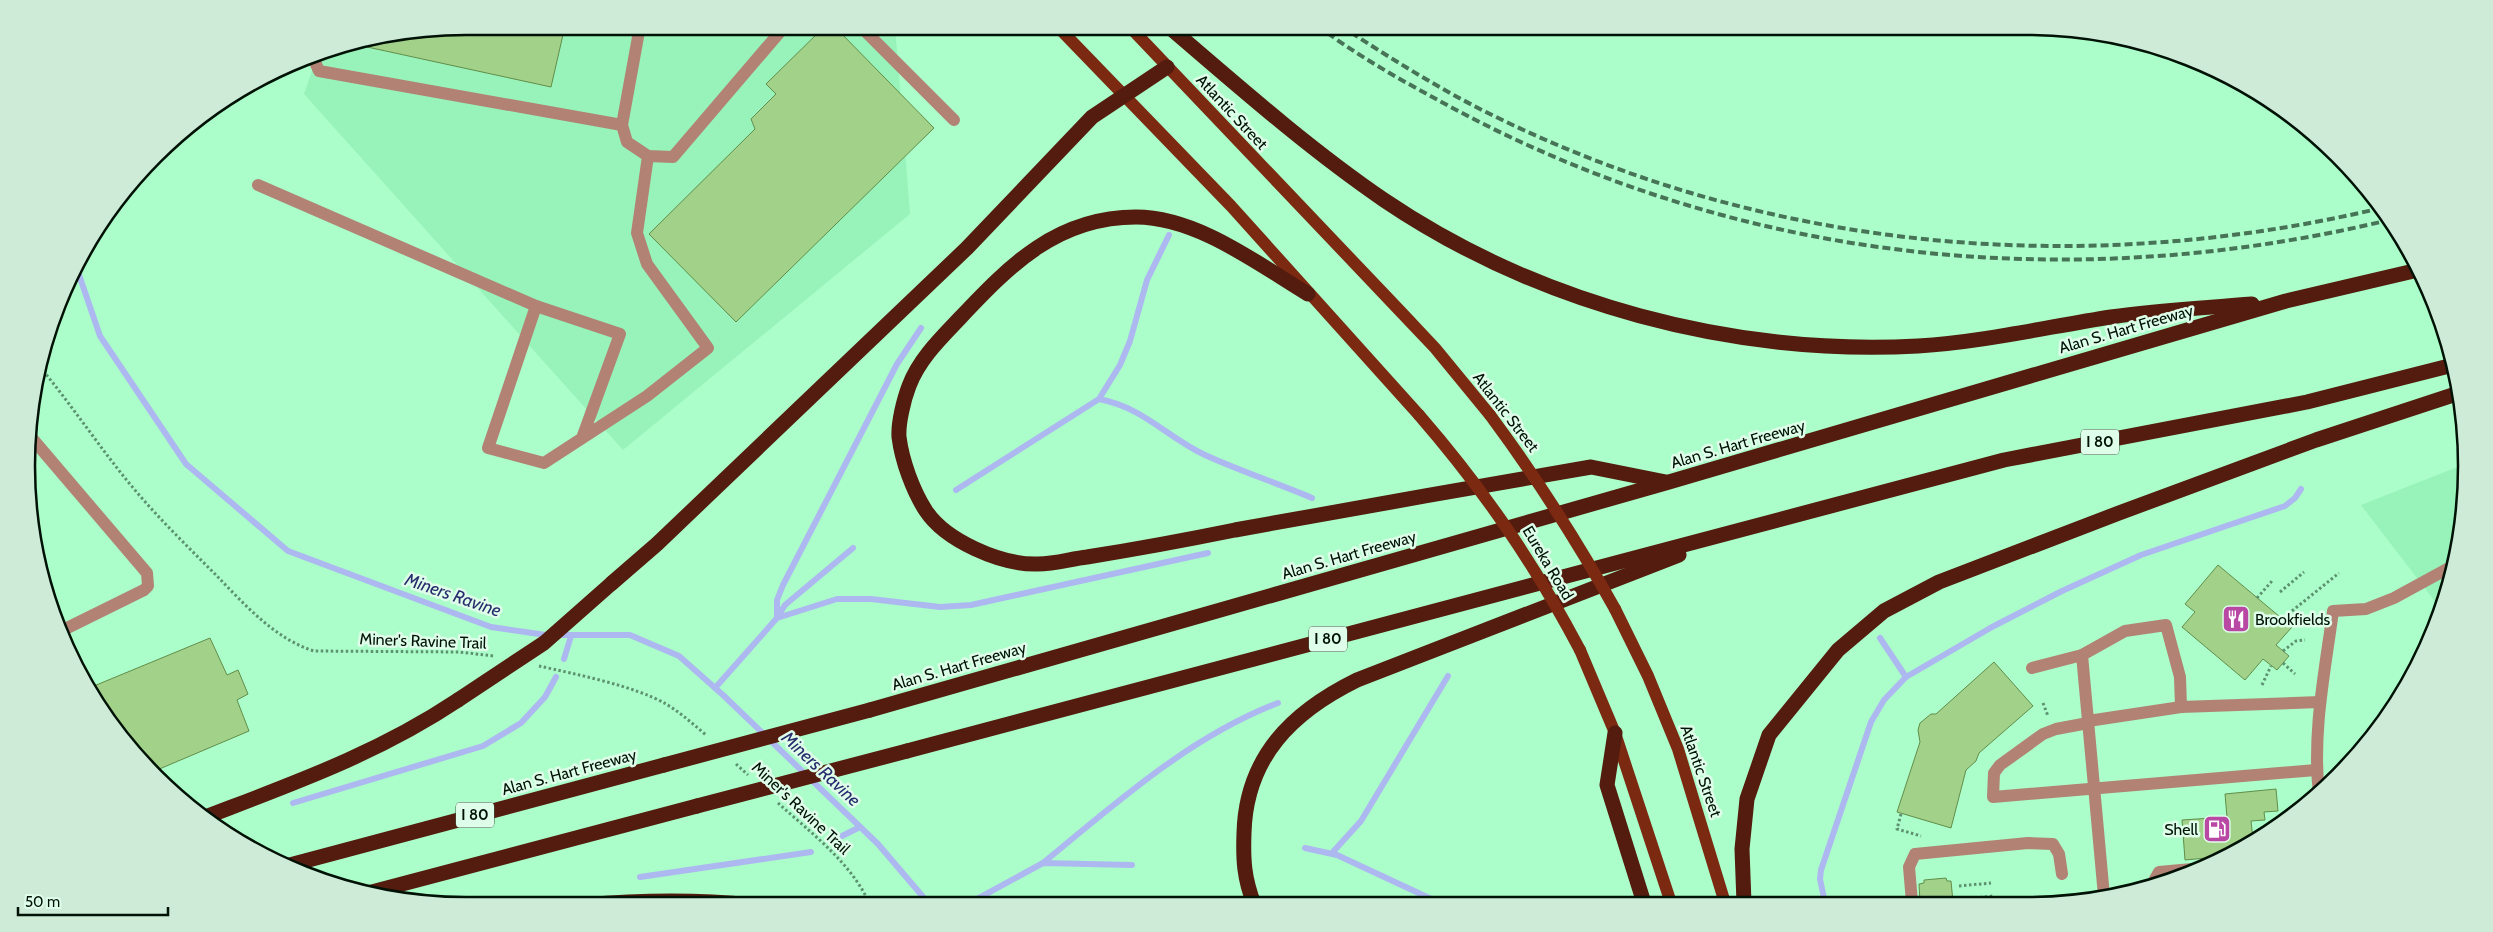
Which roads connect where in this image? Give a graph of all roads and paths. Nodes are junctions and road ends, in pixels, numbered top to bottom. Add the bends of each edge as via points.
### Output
1 (638, 35) edge
2 (777, 35) edge
3 (869, 35) edge
4 (1065, 35) edge
5 (1137, 35) edge
6 (1179, 35) edge
7 (315, 63) edge
8 (1167, 67) junction
9 (1123, 96) junction
10 (954, 120) dead end
11 (622, 125) junction
12 (648, 156) junction
13 (258, 185) dead end
14 (2412, 271) edge
15 (1308, 294) junction
16 (2286, 300) junction
17 (536, 306) junction
18 (2446, 367) edge
19 (45, 373) edge
20 (2452, 397) edge
21 (582, 438) junction
22 (36, 443) edge
23 (1670, 482) junction
24 (1749, 528) junction
25 (2445, 570) edge
26 (2304, 572) dead end
27 (2339, 573) dead end
28 (2272, 581) dead end
29 (2280, 592) dead end
30 (2258, 598) dead end
31 (2292, 610) dead end
32 (67, 628) edge
33 (2305, 640) dead end
34 (2283, 651) dead end
35 (2082, 655) junction
36 (497, 657) dead end
37 (2283, 663) dead end
38 (533, 665) dead end
39 (2271, 666) dead end
40 (2032, 668) dead end
41 (2295, 674) dead end
42 (2262, 685) dead end
43 (2320, 702) junction
44 (2181, 707) junction
45 (2088, 722) junction
46 (1615, 733) junction
47 (709, 738) dead end
48 (730, 758) dead end
49 (2316, 770) junction
50 (750, 777) dead end
51 (2318, 784) edge
52 (2094, 787) junction
53 (772, 797) dead end
54 (1901, 814) dead end
55 (214, 815) edge
56 (1927, 838) dead end
57 (298, 863) edge
58 (2175, 871) edge
59 (2062, 874) dead end
60 (2156, 877) edge
61 (1991, 883) dead end
62 (1959, 886) dead end
63 (383, 889) edge
64 (2103, 890) edge
65 (1993, 896) dead end
66 (865, 897) edge
67 (1252, 897) edge
68 (1642, 897) edge
69 (1669, 897) edge
70 (1723, 897) edge
71 (1744, 897) edge
72 (1912, 897) edge
73 (1985, 897) edge

1 - 11 street
2 - 12 street via 673,157
3 - 10 street
4 - 9 main road
5 - 8 main road, Atlantic Street
6 - 16 highway via 1345,173 1426,226 1491,260 1560,290 1646,318 1767,341 1836,347 1910,346 2115,317
7 - 11 street via 319,71
8 - 9 highway
8 - 70 main road, Atlantic Street, bridge via 1401,312 1490,415 1524,461 1582,549 1648,676 1678,749
9 - 15 main road via 1231,206
9 - 55 highway, bridge via 1092,117 967,248 657,544 544,643 425,722 347,763
11 - 12 street via 627,142
12 - 21 street via 637,233 647,264 708,348 647,396
13 - 17 street
14 - 16 highway, Alan S. Hart Freeway / I 80
15 - 23 highway via 1214,238 1163,221 1138,217 1107,220 1082,225 1056,236 1025,255 990,287 925,356 909,386 899,434 913,485 927,513 944,529 976,550 1004,560 1035,564 1136,549 1591,467
15 - 46 main road, Eureka Road, bridge via 1419,415 1487,498 1526,556 1580,650
16 - 23 highway, Alan S. Hart Freeway / I 80
17 - 21 street via 620,334
17 - 21 street via 488,448 544,463
18 - 24 highway, I 80 via 2307,402 2004,460
19 - 36 path, Miner's Ravine Trail via 152,510 235,595 286,639 314,651 459,652
20 - 71 highway via 2316,440 2110,517 1939,582 1884,611 1838,650 1769,734 1747,800 1742,850
22 - 32 street via 148,573 148,586 144,590
23 - 57 highway, Alan S. Hart Freeway / I 80, bridge via 870,710
24 - 63 highway, I 80, bridge
24 - 67 highway via 1357,680 1328,694 1303,712 1280,734 1264,758 1244,811 1242,861
25 - 43 street via 2366,609 2333,611
26 - 29 path
27 - 31 path
28 - 30 path
33 - 34 path via 2296,641
35 - 40 street
35 - 44 street via 2125,631 2166,625 2180,677
35 - 45 street
37 - 41 path
38 - 47 path via 640,692 688,718
39 - 42 path
43 - 44 street
43 - 49 street
44 - 45 street
45 - 52 street
45 - 52 street via 2043,734 2000,765 1994,773 1993,797
46 - 68 highway via 1608,785
46 - 69 main road, Eureka Road
48 - 50 path, Miner's Ravine Trail
49 - 51 street
49 - 52 street
52 - 64 street
53 - 66 path, Miner's Ravine Trail via 841,862
54 - 56 path via 1897,829
58 - 60 street via 2159,872
59 - 72 street via 2059,854 2053,844 2028,843 1915,854 1909,867
61 - 62 path
65 - 73 path

